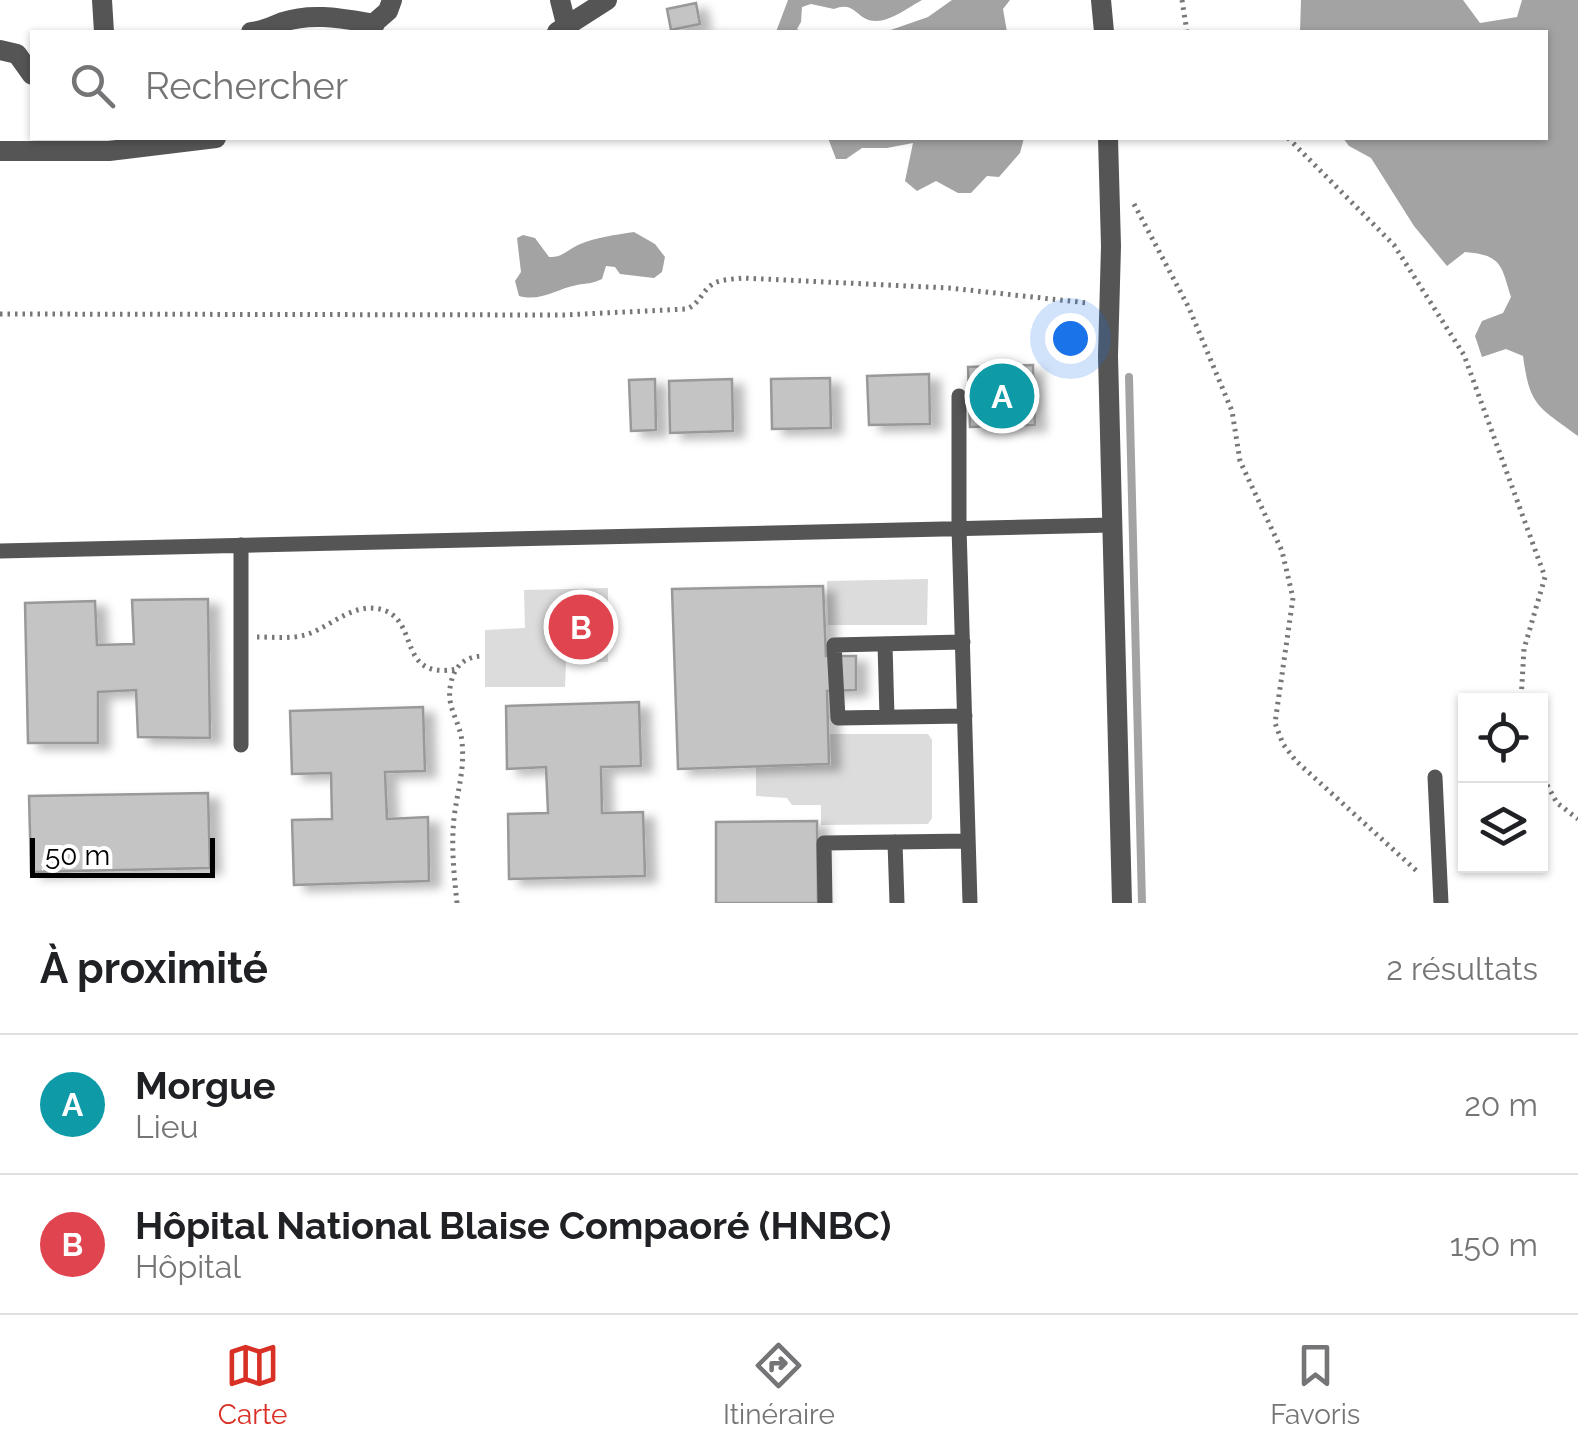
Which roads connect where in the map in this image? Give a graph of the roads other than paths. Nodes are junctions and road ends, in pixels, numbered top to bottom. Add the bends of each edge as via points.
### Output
1 (102, 0) edge
2 (392, 0) edge
3 (560, 0) edge
4 (607, 0) edge
5 (1100, 0) edge
6 (369, 28) edge
7 (104, 30) edge
8 (266, 30) edge
9 (562, 30) edge
10 (1104, 30) edge
11 (0, 50) edge
12 (30, 72) edge
13 (180, 140) edge
14 (1108, 140) edge
15 (144, 142) edge
16 (79, 144) edge
17 (0, 151) edge
18 (959, 396) dead end
19 (1112, 525) junction
20 (960, 527) junction
21 (241, 545) junction
22 (0, 551) edge
23 (963, 642) junction
24 (885, 644) junction
25 (965, 716) junction
26 (887, 717) junction
27 (241, 745) dead end
28 (1435, 777) dead end
29 (968, 841) junction
30 (895, 842) junction
31 (1440, 897) edge
32 (824, 903) edge
33 (897, 903) edge
34 (970, 903) edge
35 (1122, 903) edge

1 - 7 street
2 - 6 street
3 - 9 street
4 - 9 street
5 - 10 street
6 - 8 street via 316,16
11 - 12 street via 17,54
13 - 15 street
14 - 19 street
15 - 16 street via 109,151
16 - 17 street
18 - 20 lane
19 - 20 lane
19 - 35 street
20 - 21 lane
20 - 23 lane
21 - 22 lane
21 - 27 lane
23 - 24 lane
23 - 25 lane
24 - 26 lane
24 - 26 lane via 834,645 838,718
25 - 26 lane
25 - 29 lane
28 - 31 lane
29 - 30 lane
29 - 34 lane
30 - 32 lane via 824,843
30 - 33 lane

